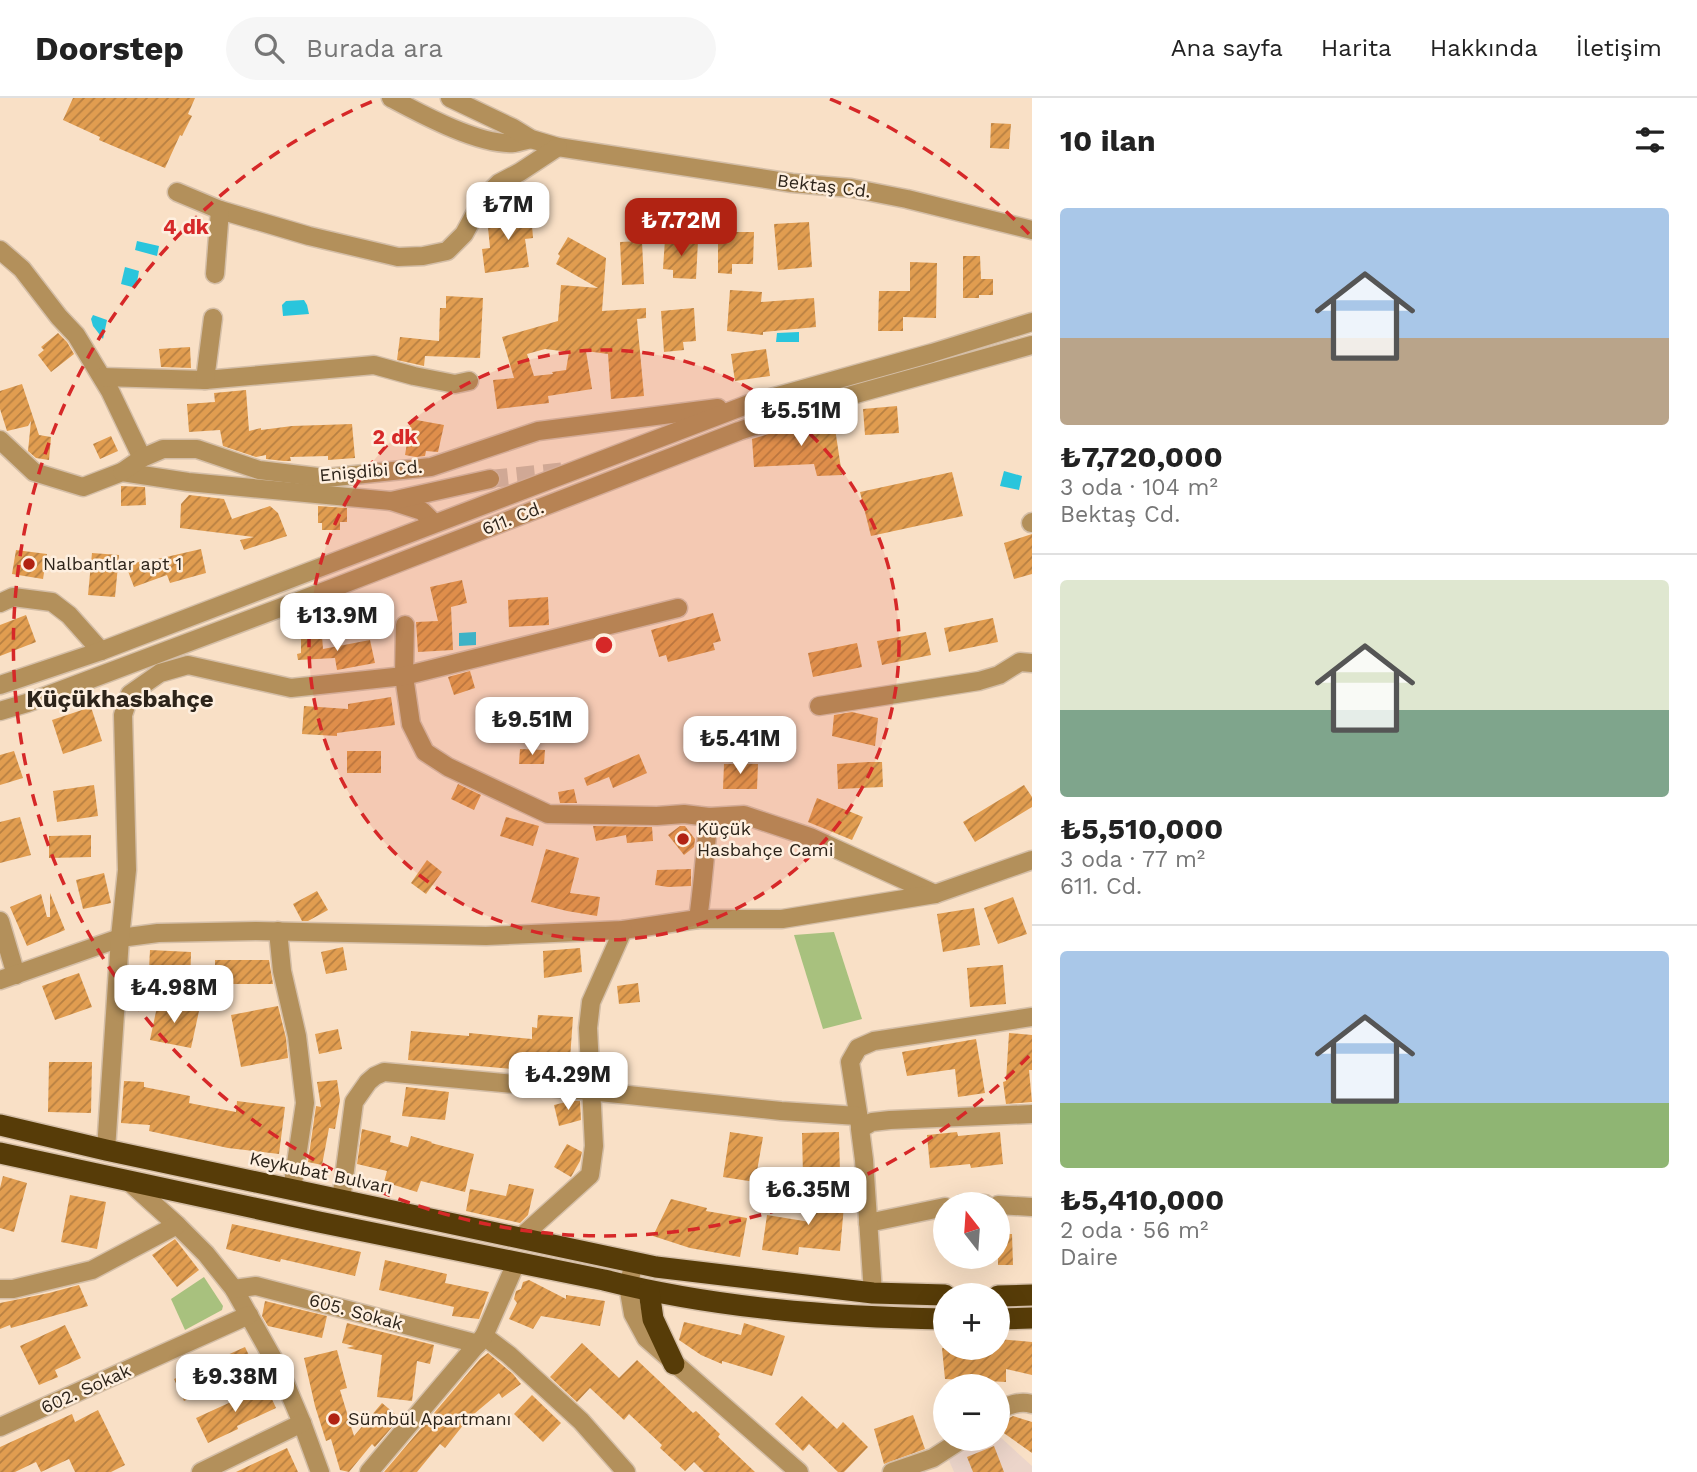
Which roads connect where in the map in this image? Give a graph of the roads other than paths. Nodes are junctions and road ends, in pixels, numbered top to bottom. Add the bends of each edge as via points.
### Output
1 (391, 98) edge
2 (450, 98) edge
3 (531, 139) junction
4 (558, 147) junction
5 (177, 192) dead end
6 (220, 210) junction
7 (1032, 230) edge
8 (0, 250) edge
9 (215, 274) dead end
10 (213, 318) dead end
11 (1032, 323) edge
12 (1032, 345) edge
13 (102, 377) junction
14 (205, 380) junction
15 (469, 381) dead end
16 (749, 404) junction
17 (0, 440) edge
18 (685, 451) junction
19 (142, 458) junction
20 (607, 466) dead end
21 (122, 472) junction
22 (490, 479) tunnel mouth
23 (391, 501) junction
24 (434, 523) junction
25 (0, 603) edge
26 (678, 608) dead end
27 (405, 625) dead end
28 (101, 651) junction
29 (1032, 663) edge
30 (113, 671) junction
31 (160, 673) junction
32 (404, 676) junction
33 (0, 685) edge
34 (818, 706) dead end
35 (0, 711) edge
36 (709, 817) junction
37 (1032, 860) edge
38 (935, 894) junction
39 (698, 919) junction
40 (0, 921) edge
41 (623, 930) junction
42 (278, 932) junction
43 (120, 938) junction
44 (8, 978) edge
45 (1032, 1017) edge
46 (590, 1091) junction
47 (1032, 1114) edge
48 (859, 1123) junction
49 (0, 1125) edge
50 (106, 1150) junction
51 (0, 1153) edge
52 (127, 1180) junction
53 (292, 1190) junction
54 (341, 1200) junction
55 (1010, 1206) edge
56 (1032, 1207) edge
57 (933, 1209) edge
58 (868, 1223) junction
59 (177, 1225) junction
60 (520, 1238) junction
61 (516, 1263) junction
62 (634, 1263) junction
63 (656, 1268) junction
64 (628, 1286) junction
65 (0, 1289) edge
66 (234, 1289) junction
67 (649, 1291) junction
68 (873, 1293) junction
69 (933, 1295) edge
70 (1032, 1295) edge
71 (1010, 1296) edge
72 (248, 1315) junction
73 (1032, 1318) edge
74 (933, 1319) edge
75 (1010, 1319) edge
76 (481, 1340) junction
77 (674, 1364) junction
78 (1032, 1404) edge
79 (1010, 1406) edge
80 (302, 1423) junction
81 (0, 1427) edge
82 (944, 1451) edge
83 (201, 1472) edge
84 (320, 1472) edge
85 (369, 1472) edge
86 (626, 1472) edge
87 (799, 1472) edge
88 (892, 1472) edge

1 - 3 street via 472,135 513,143
2 - 3 street
3 - 4 street, Bektaş Cd.
4 - 6 street via 499,183 482,199 464,234 447,251 423,256 398,257
4 - 7 street, Bektaş Cd. via 851,188
5 - 6 street
6 - 9 street
8 - 13 street via 22,269 76,335
10 - 14 street
11 - 16 street, 611. Cd.
12 - 18 street, 611. Cd. via 827,402
13 - 14 street
13 - 19 street
14 - 15 street via 373,365 455,384
16 - 19 street, Enişdibi Cd. via 538,431 431,467 326,478 259,470 197,449 163,449
16 - 24 street, 611. Cd.
17 - 21 street, Enişdibi Cd. via 34,472 83,487
18 - 20 street
18 - 30 street, 611. Cd.
19 - 21 street, Enişdibi Cd.
21 - 23 street, Enişdibi Cd.
22 - 23 street
23 - 24 street, Enişdibi Cd. via 422,511
24 - 28 street, 611. Cd.
25 - 28 street via 13,597 52,602
26 - 32 street
27 - 32 street
28 - 33 street, 611. Cd.
29 - 34 street via 1020,662 979,681
30 - 31 street
30 - 35 street, 611. Cd.
31 - 32 street via 188,665 291,688
31 - 43 street via 130,694 123,715 127,870
32 - 36 street via 411,724 425,752 548,814
36 - 38 street via 744,815 810,837
36 - 39 street
37 - 38 street
38 - 39 street via 782,919
39 - 41 street
40 - 44 street
41 - 42 street via 486,936
41 - 46 street via 591,1002
42 - 43 street via 158,933
42 - 53 street via 306,1103
43 - 44 street
43 - 50 street
45 - 48 street via 874,1041 858,1048 850,1062
46 - 48 street
46 - 54 street via 384,1072 368,1082 354,1101
46 - 60 street via 594,1146 590,1175
47 - 48 street
48 - 58 street
49 - 50 highway, Keykubat Bulvarı
50 - 53 highway, Keykubat Bulvarı
51 - 52 highway
52 - 59 street
52 - 61 highway
53 - 54 highway, Keykubat Bulvarı
54 - 60 highway, Keykubat Bulvarı
55 - 56 street
57 - 58 street
58 - 68 street
59 - 65 street via 92,1270
59 - 66 street
60 - 62 highway, Keykubat Bulvarı
61 - 64 highway
61 - 76 street
62 - 63 highway, Keykubat Bulvarı
62 - 64 street
63 - 67 street
63 - 68 highway
64 - 67 highway
64 - 77 street via 633,1314 646,1338
66 - 72 street
66 - 76 street, 605. Sokak via 256,1286
67 - 74 highway via 758,1307
67 - 77 highway via 653,1319
68 - 69 highway
70 - 71 highway
72 - 80 street via 280,1371
72 - 81 street, 602. Sokak
73 - 75 highway
76 - 85 street
76 - 86 street via 509,1355 581,1421
77 - 87 street
78 - 79 street
80 - 83 street
80 - 84 street
82 - 88 street

